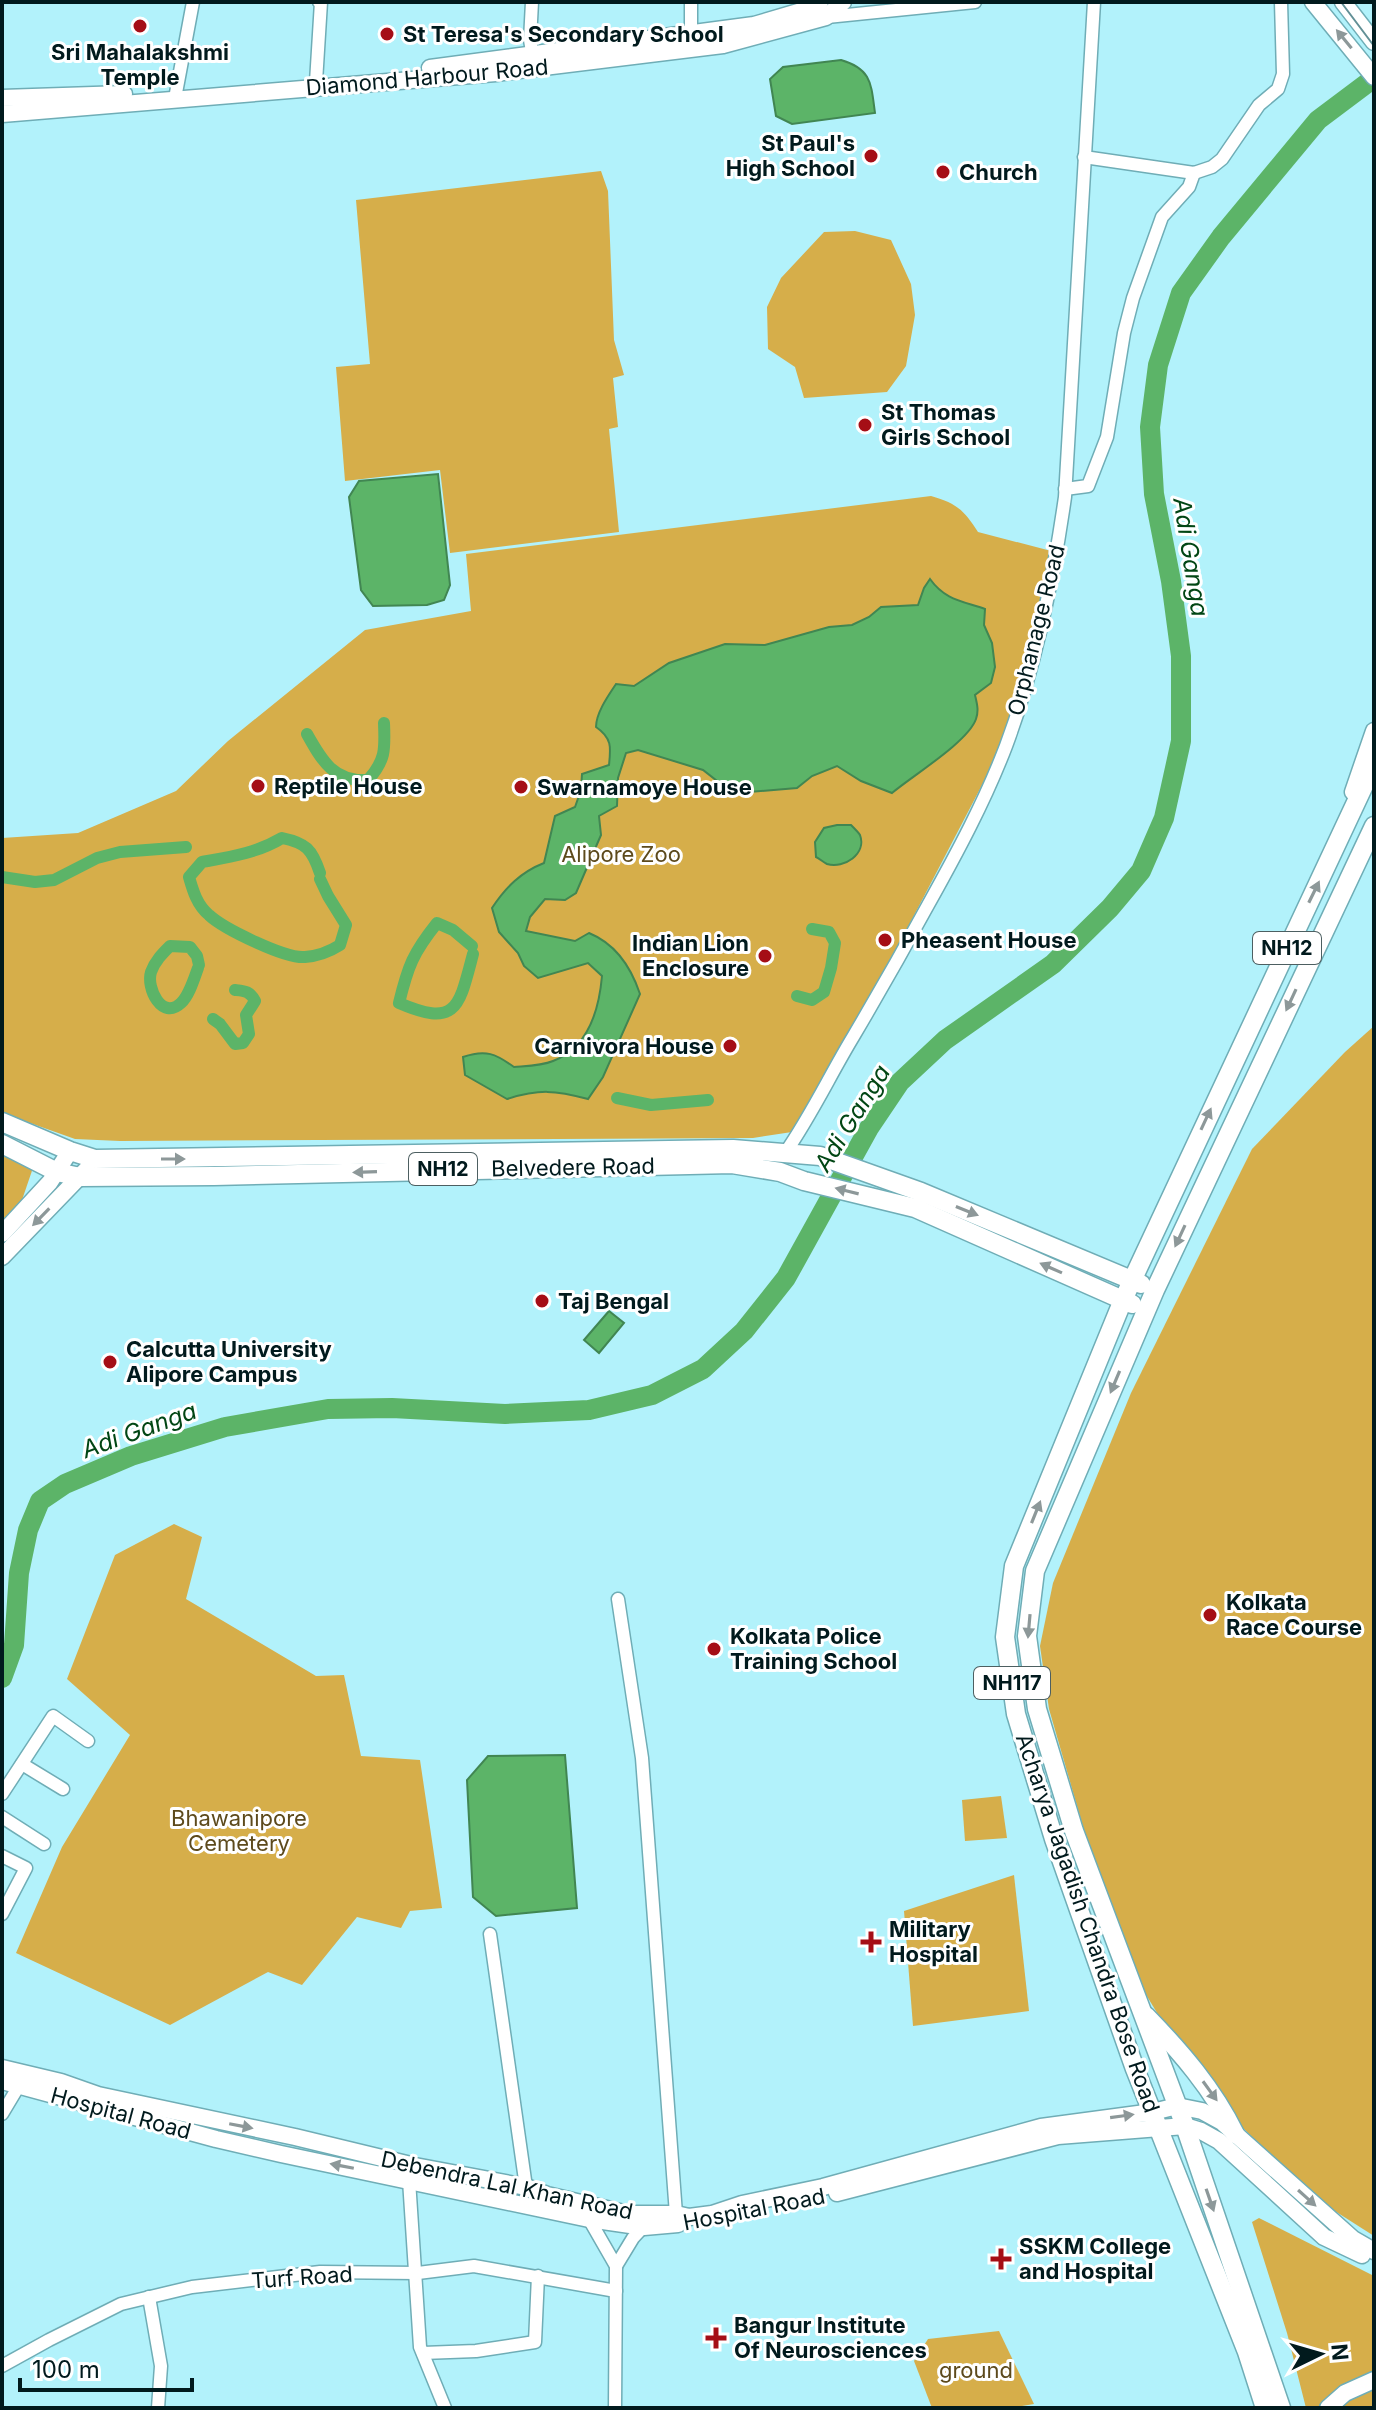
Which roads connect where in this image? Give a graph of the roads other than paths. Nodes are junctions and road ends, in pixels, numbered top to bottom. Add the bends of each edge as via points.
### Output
1 (193, 2) edge
2 (319, 2) edge
3 (532, 2) edge
4 (691, 2) edge
5 (843, 2) edge
6 (975, 2) edge
7 (1094, 2) edge
8 (1281, 2) edge
9 (1313, 2) edge
10 (1343, 2) edge
11 (820, 8) edge
12 (691, 34) junction
13 (1374, 42) edge
14 (534, 62) junction
15 (1374, 77) edge
16 (316, 82) junction
17 (176, 93) junction
18 (2, 98) edge
19 (2, 114) edge
20 (1084, 157) junction
21 (1194, 173) junction
22 (1065, 489) junction
23 (1374, 731) edge
24 (1374, 764) edge
25 (1374, 826) edge
26 (1330, 858) junction
27 (2, 1122) edge
28 (2, 1144) edge
29 (70, 1151) junction
30 (785, 1153) junction
31 (95, 1159) junction
32 (57, 1172) junction
33 (80, 1177) junction
34 (2, 1234) edge
35 (2, 1257) edge
36 (1132, 1280) junction
37 (1155, 1290) junction
38 (1123, 1300) junction
39 (1146, 1311) junction
40 (618, 1599) dead end
41 (88, 1741) dead end
42 (22, 1764) junction
43 (63, 1789) dead end
44 (2, 1794) edge
45 (2, 1817) edge
46 (1074, 1831) junction
47 (1054, 1839) junction
48 (44, 1844) dead end
49 (2, 1856) edge
50 (2, 1914) edge
51 (490, 1934) dead end
52 (1142, 2012) junction
53 (2, 2068) edge
54 (23, 2080) junction
55 (2, 2081) edge
56 (1177, 2106) junction
57 (4, 2107) edge
58 (1156, 2120) junction
59 (1185, 2126) junction
60 (1235, 2134) junction
61 (409, 2180) junction
62 (526, 2187) junction
63 (590, 2212) junction
64 (676, 2214) junction
65 (648, 2221) junction
66 (1374, 2251) edge
67 (1374, 2261) edge
68 (616, 2266) junction
69 (416, 2273) junction
70 (538, 2276) junction
71 (616, 2291) junction
72 (149, 2297) junction
73 (1247, 2352) junction
74 (423, 2353) junction
75 (2, 2366) edge
76 (1374, 2380) edge
77 (158, 2408) edge
78 (445, 2408) edge
79 (615, 2408) edge
80 (1257, 2408) edge
81 (1265, 2408) edge
82 (1281, 2408) edge
83 (1328, 2408) edge

1 - 17 street
2 - 16 street
3 - 14 street
4 - 12 street
5 - 11 main road, Diamond Harbour Road
6 - 11 street
7 - 20 street, Orphanage Road
8 - 21 street via 1283,74 1278,89 1259,105 1222,159
15 -> 9 main road
10 - 13 main road
11 - 12 main road, Diamond Harbour Road
11 - 14 main road, Diamond Harbour Road via 723,45
12 - 14 main road, Diamond Harbour Road
14 - 16 main road, Diamond Harbour Road
14 - 19 main road, Diamond Harbour Road
16 - 17 main road, Diamond Harbour Road
17 - 18 main road, Diamond Harbour Road
20 - 21 street
20 - 22 street, Orphanage Road
21 - 22 street via 1189,187 1162,217 1133,298 1107,437 1088,486
22 - 30 street, Orphanage Road via 1055,569 1033,660 994,774 898,962
23 - 26 main road
24 - 26 highway, NH12
25 -> 37 highway, NH12
36 -> 26 highway, NH12
27 - 29 highway, Belvedere Road / NH12
28 - 32 highway, NH12
29 - 31 highway, Belvedere Road / NH12
29 - 32 main road
31 -> 30 highway, Belvedere Road / NH12 via 733,1149
30 -> 36 highway, Belvedere Road / NH12 via 820,1156 895,1183
31 - 33 main road
32 - 33 highway, Belvedere Road / NH12
32 - 34 main road
33 -> 35 main road
38 -> 33 highway, Belvedere Road / NH12 via 915,1208 732,1164
36 - 37 highway, Belvedere Road / NH12
36 - 38 highway, NH12
37 - 39 highway, NH12
38 - 39 highway, Belvedere Road / NH12
47 -> 38 highway, Acharya Jagadish Chandra Bose Road / NH117 via 1016,1714 1005,1637 1014,1566
39 -> 46 highway, Acharya Jagadish Chandra Bose Road via 1035,1571 1027,1636 1037,1709
40 - 64 street via 642,1758
41 - 42 street via 53,1716
42 - 43 street
42 - 44 street
45 - 48 street
46 - 47 highway
46 - 52 highway, Acharya Jagadish Chandra Bose Road
47 - 58 highway, Acharya Jagadish Chandra Bose Road / NH117
49 - 50 street via 26,1868
51 - 62 street
52 - 56 highway, Acharya Jagadish Chandra Bose Road
52 -> 60 highway via 1194,2069
53 - 54 main road, Debendra Lal Khan Road
54 - 55 main road, Hospital Road
54 - 57 street
61 -> 54 main road, Hospital Road via 216,2139
54 -> 62 main road, Debendra Lal Khan Road
56 - 58 main road, Hospital Road
56 - 59 highway, Acharya Jagadish Chandra Bose Road
56 - 60 main road via 1202,2111
58 - 59 main road, Hospital Road
64 -> 58 main road, Debendra Lal Khan Road via 712,2214 1041,2127
58 - 65 main road, Hospital Road via 1058,2136 713,2222
58 - 73 highway, Acharya Jagadish Chandra Bose Road / NH117
59 - 67 main road, Hospital Road via 1219,2141 1324,2237
59 -> 82 highway, Acharya Jagadish Chandra Bose Road
60 -> 66 main road via 1353,2239
61 - 63 main road, Hospital Road
61 - 69 street
62 - 63 main road, Debendra Lal Khan Road
63 - 65 main road, Debendra Lal Khan Road
63 - 68 street
64 - 65 main road, Debendra Lal Khan Road
65 - 68 street
68 - 71 street
69 - 70 street, Turf Road via 474,2266
69 - 72 street, Turf Road via 320,2272
69 - 74 street
70 - 71 street, Turf Road
70 - 74 street via 535,2342
71 - 79 street
72 - 75 street, Turf Road via 121,2304
72 - 77 street via 161,2366
73 - 80 main road, Acharya Jagadish Chandra Bose Road
73 - 81 highway, NH117
74 - 78 street
76 - 83 main road

